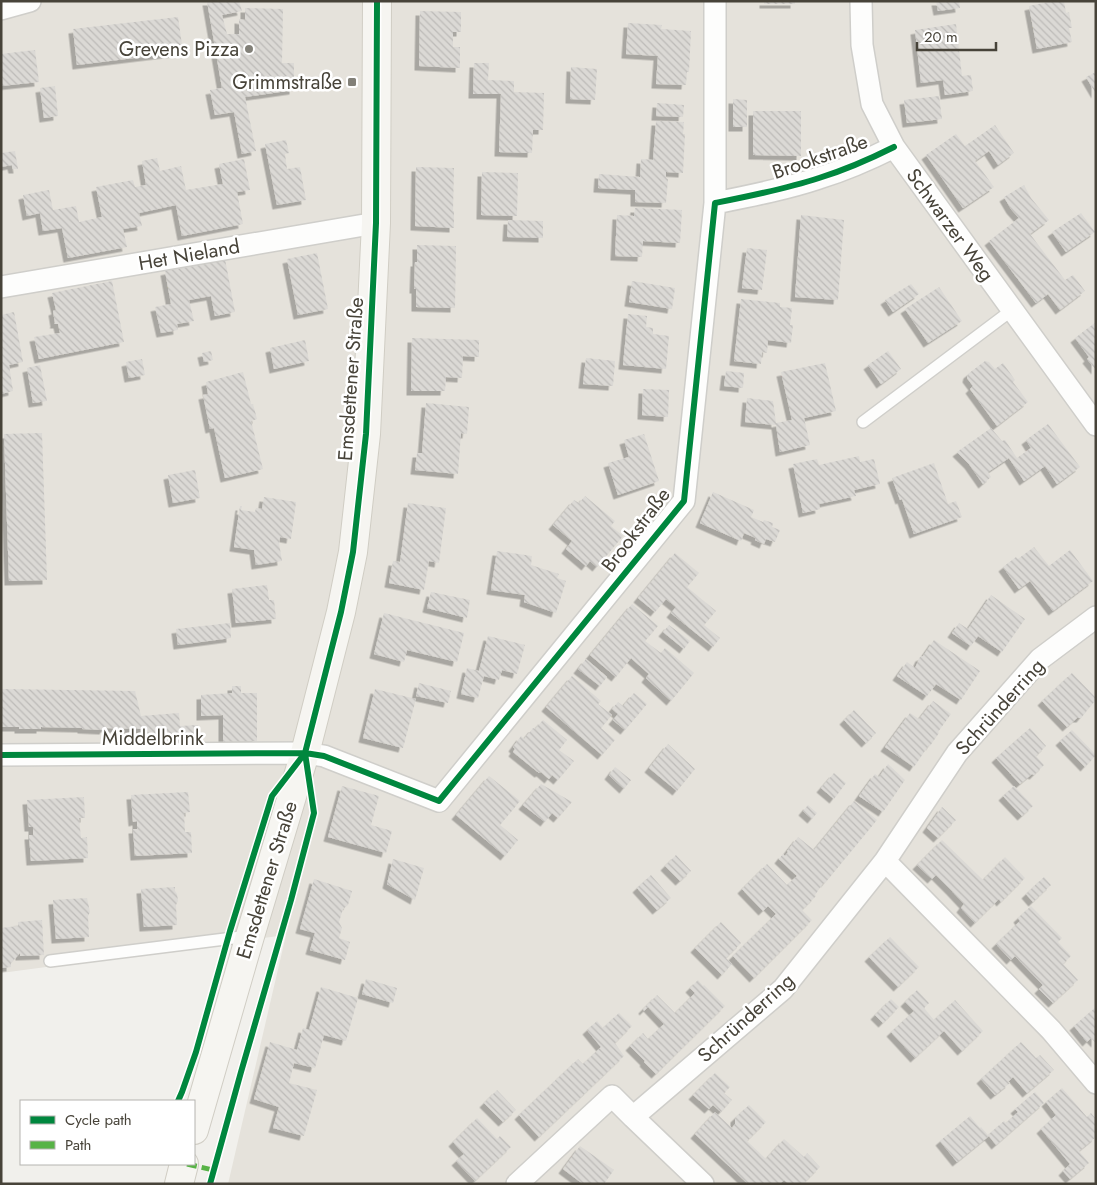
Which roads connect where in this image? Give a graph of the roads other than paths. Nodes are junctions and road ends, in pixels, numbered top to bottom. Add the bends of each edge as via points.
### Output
1 (30, 1) edge
2 (377, 1) edge
3 (715, 1) edge
4 (861, 1) edge
5 (1, 9) edge
6 (894, 148) junction
7 (715, 203) junction
8 (376, 223) junction
9 (1, 287) edge
10 (1012, 310) junction
11 (862, 422) dead end
12 (1096, 425) edge
13 (1096, 617) edge
14 (305, 753) junction
15 (1, 755) edge
16 (886, 861) junction
17 (250, 936) junction
18 (50, 961) dead end
19 (1096, 1083) edge
20 (633, 1117) junction
21 (195, 1127) edge
22 (184, 1165) edge
23 (179, 1184) edge
24 (516, 1184) edge
25 (704, 1184) edge

1 - 5 street
2 - 8 street, Emsdettener Straße
3 - 7 street, Brookstraße
4 - 6 street, Schwarzer Weg via 862,45 872,104
6 - 7 street, Brookstraße via 819,178
6 - 10 street, Schwarzer Weg
7 - 14 street, Brookstraße via 684,501 439,801 324,756
8 - 9 street, Het Nieland
8 - 14 street, Emsdettener Straße via 366,434 353,552
10 - 11 lane
10 - 12 street, Schwarzer Weg
13 - 16 street, Schründerring via 1040,659 957,753
14 - 15 street, Middelbrink
14 - 17 street, Emsdettener Straße
16 - 19 street via 1052,1030
16 - 20 street, Schründerring via 783,989
17 - 18 lane
17 - 21 street, Emsdettener Straße
20 - 24 street via 612,1096
20 - 25 street
22 - 23 street

